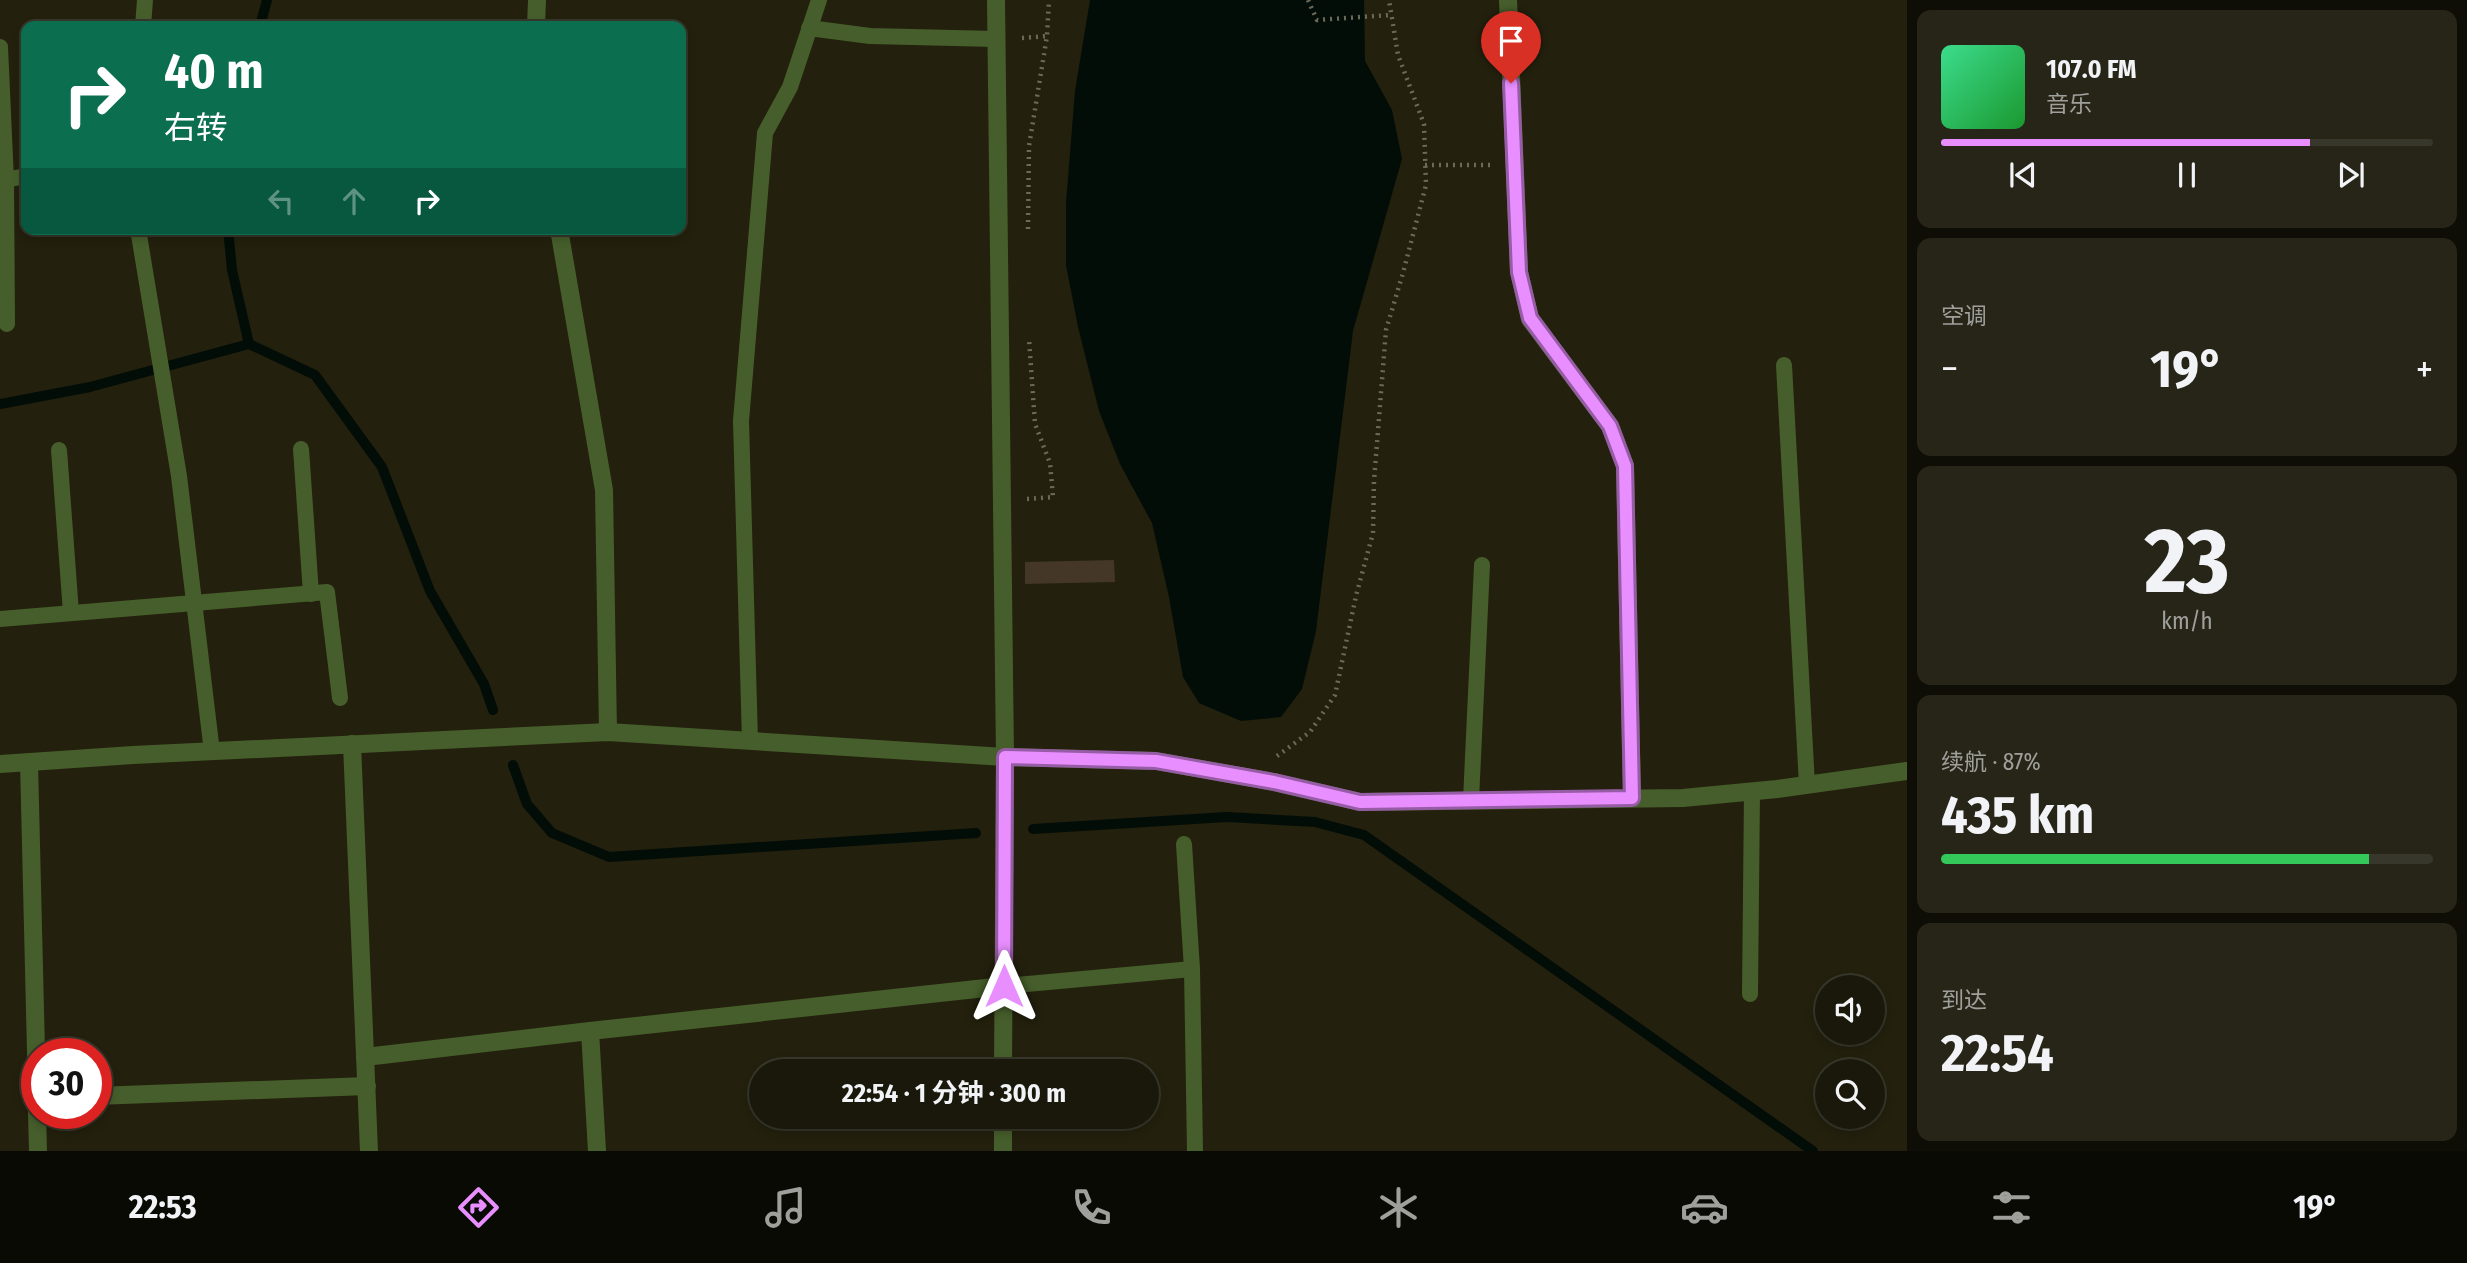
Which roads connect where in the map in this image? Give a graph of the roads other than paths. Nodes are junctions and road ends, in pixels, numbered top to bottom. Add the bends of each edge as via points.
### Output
1 (145, 0) edge
2 (537, 0) edge
3 (819, 0) edge
4 (996, 0) edge
5 (1508, 0) edge
6 (143, 21) edge
7 (536, 21) edge
8 (809, 28) junction
9 (996, 39) junction
10 (0, 47) edge
11 (21, 178) edge
12 (3, 180) edge
13 (139, 235) edge
14 (560, 235) edge
15 (7, 324) dead end
16 (1784, 365) dead end
17 (301, 449) dead end
18 (59, 450) dead end
19 (1482, 565) dead end
20 (311, 594) junction
21 (195, 603) junction
22 (71, 613) junction
23 (0, 620) edge
24 (340, 698) dead end
25 (608, 732) junction
26 (750, 741) junction
27 (352, 744) junction
28 (212, 751) junction
29 (1005, 757) junction
30 (29, 762) junction
31 (0, 764) edge
32 (1907, 771) edge
33 (1807, 785) junction
34 (1752, 791) junction
35 (1632, 798) junction
36 (1471, 800) junction
37 (1184, 844) dead end
38 (1192, 970) junction
39 (1004, 986) junction
40 (1750, 994) dead end
41 (590, 1031) junction
42 (36, 1038) edge
43 (366, 1057) junction
44 (1003, 1059) edge
45 (367, 1086) junction
46 (112, 1095) edge
47 (37, 1129) edge
48 (1003, 1129) edge
49 (38, 1151) edge
50 (369, 1151) edge
51 (597, 1151) edge
52 (1003, 1151) edge
53 (1195, 1151) edge

1 - 6 lane
2 - 7 street
3 - 8 lane
4 - 9 street
5 - 35 street via 1519,272 1530,318 1610,426 1625,466
8 - 9 lane via 870,36
8 - 26 lane via 790,87 765,134 741,421
9 - 29 street
10 - 12 lane
11 - 12 lane
12 - 15 lane
13 - 21 lane
14 - 25 street via 604,490
16 - 33 lane
17 - 20 lane
18 - 22 lane
19 - 36 lane
20 - 21 lane
20 - 24 lane via 327,592
21 - 22 lane
21 - 28 lane
22 - 23 lane
25 - 26 street
25 - 27 street
26 - 29 street
27 - 28 street
27 - 43 street
28 - 30 street
29 - 36 street via 1156,761 1360,802
29 - 39 street
30 - 31 street
30 - 42 street
32 - 33 street
33 - 34 street
34 - 35 street
34 - 40 lane
35 - 36 street
37 - 38 lane
38 - 39 lane
38 - 53 lane
39 - 41 street
39 - 44 street
41 - 43 street
41 - 51 street
43 - 45 street
45 - 46 street
45 - 50 street
47 - 49 street
48 - 52 street

